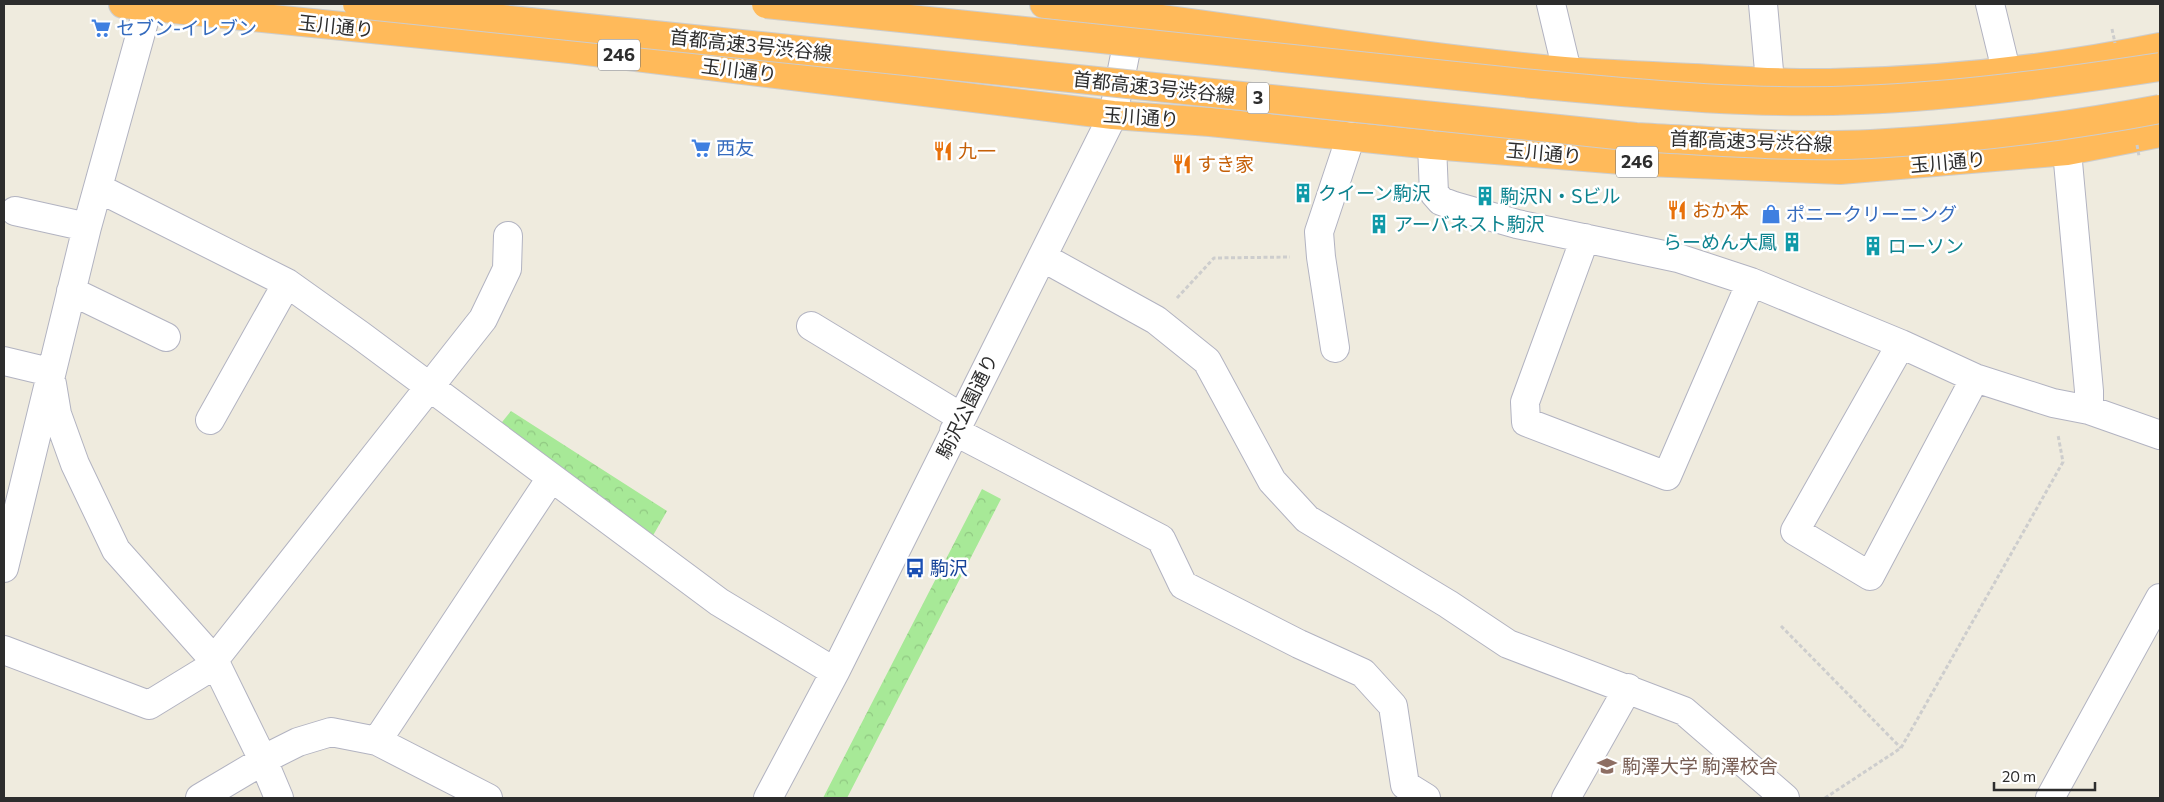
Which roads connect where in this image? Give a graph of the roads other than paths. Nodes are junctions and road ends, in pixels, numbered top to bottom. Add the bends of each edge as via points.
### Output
1 (357, 4) edge
2 (766, 4) edge
3 (1044, 4) edge
4 (1551, 4) edge
5 (1762, 4) edge
6 (1990, 4) edge
7 (135, 6) edge
8 (1132, 9) edge
9 (2160, 47) edge
10 (2160, 67) edge
11 (2006, 70) junction
12 (1567, 71) junction
13 (1770, 82) junction
14 (2160, 109) edge
15 (1113, 116) junction
16 (2160, 133) edge
17 (1351, 136) junction
18 (1432, 145) junction
19 (2067, 151) junction
20 (98, 188) junction
21 (15, 211) dead end
22 (87, 227) junction
23 (508, 236) dead end
24 (1584, 238) junction
25 (1042, 256) junction
26 (1752, 282) junction
27 (287, 283) junction
28 (71, 291) junction
29 (811, 326) dead end
30 (166, 337) dead end
31 (1901, 344) junction
32 (1335, 348) dead end
33 (4, 361) edge
34 (50, 372) junction
35 (1975, 378) junction
36 (430, 388) junction
37 (2089, 410) junction
38 (210, 420) dead end
39 (958, 424) junction
40 (2160, 435) edge
41 (551, 478) junction
42 (4, 568) edge
43 (2160, 598) edge
44 (4, 650) edge
45 (215, 662) junction
46 (835, 672) junction
47 (1628, 688) junction
48 (377, 741) junction
49 (263, 760) junction
50 (200, 798) edge
51 (279, 798) edge
52 (488, 798) edge
53 (768, 798) edge
54 (1426, 798) edge
55 (1566, 798) edge
56 (1786, 798) edge
57 (2050, 798) edge

1 - 14 highway, 首都高速3号渋谷線 / 3, bridge via 1524,126 1714,141 1870,144 2084,124
2 - 10 highway, 3, bridge via 1533,84 1755,101 1956,95
3 - 8 highway
4 - 12 street
5 - 13 street
6 - 11 street
7 - 15 highway, 玉川通り / 246 via 570,49
7 - 20 street
8 - 12 highway via 1456,60
8 - 15 street, 駒沢公園通り
9 - 11 highway via 2098,60
11 - 13 highway via 1932,78
12 - 13 highway
15 - 17 highway, 玉川通り / 246
15 - 25 street, 駒沢公園通り
16 - 19 highway, 玉川通り / 246
17 - 18 highway, 玉川通り / 246
17 - 32 street via 1320,232
18 - 19 highway, 玉川通り / 246 via 1646,162 1840,170
18 - 24 street via 1434,193 1441,201 1517,224
19 - 37 street
20 - 22 street
20 - 27 street
21 - 22 street
22 - 28 street
23 - 36 street via 508,269 483,318
24 - 26 street via 1678,258
24 - 26 street via 1525,402 1526,422 1667,476
25 - 39 street, 駒沢公園通り
25 - 47 street via 1156,320 1207,361 1272,481 1307,519 1508,644
26 - 31 street
27 - 36 street
27 - 38 street
28 - 30 street
28 - 34 street
29 - 39 street
31 - 35 street
31 - 35 street via 1795,531 1870,576
33 - 34 street
34 - 42 street
34 - 45 street via 60,423 116,550
35 - 37 street via 2053,404
36 - 41 street
36 - 45 street
37 - 40 street
39 - 46 street, 駒沢公園通り
39 - 54 street via 1161,539 1183,585 1363,673 1393,706 1405,785
41 - 46 street via 719,602
41 - 48 street
43 - 57 street
44 - 45 street via 149,705
45 - 49 street
46 - 53 street, 駒沢公園通り
47 - 55 street
47 - 56 street via 1684,711
48 - 49 street via 331,732 298,742
48 - 52 street
49 - 50 street
49 - 51 street

